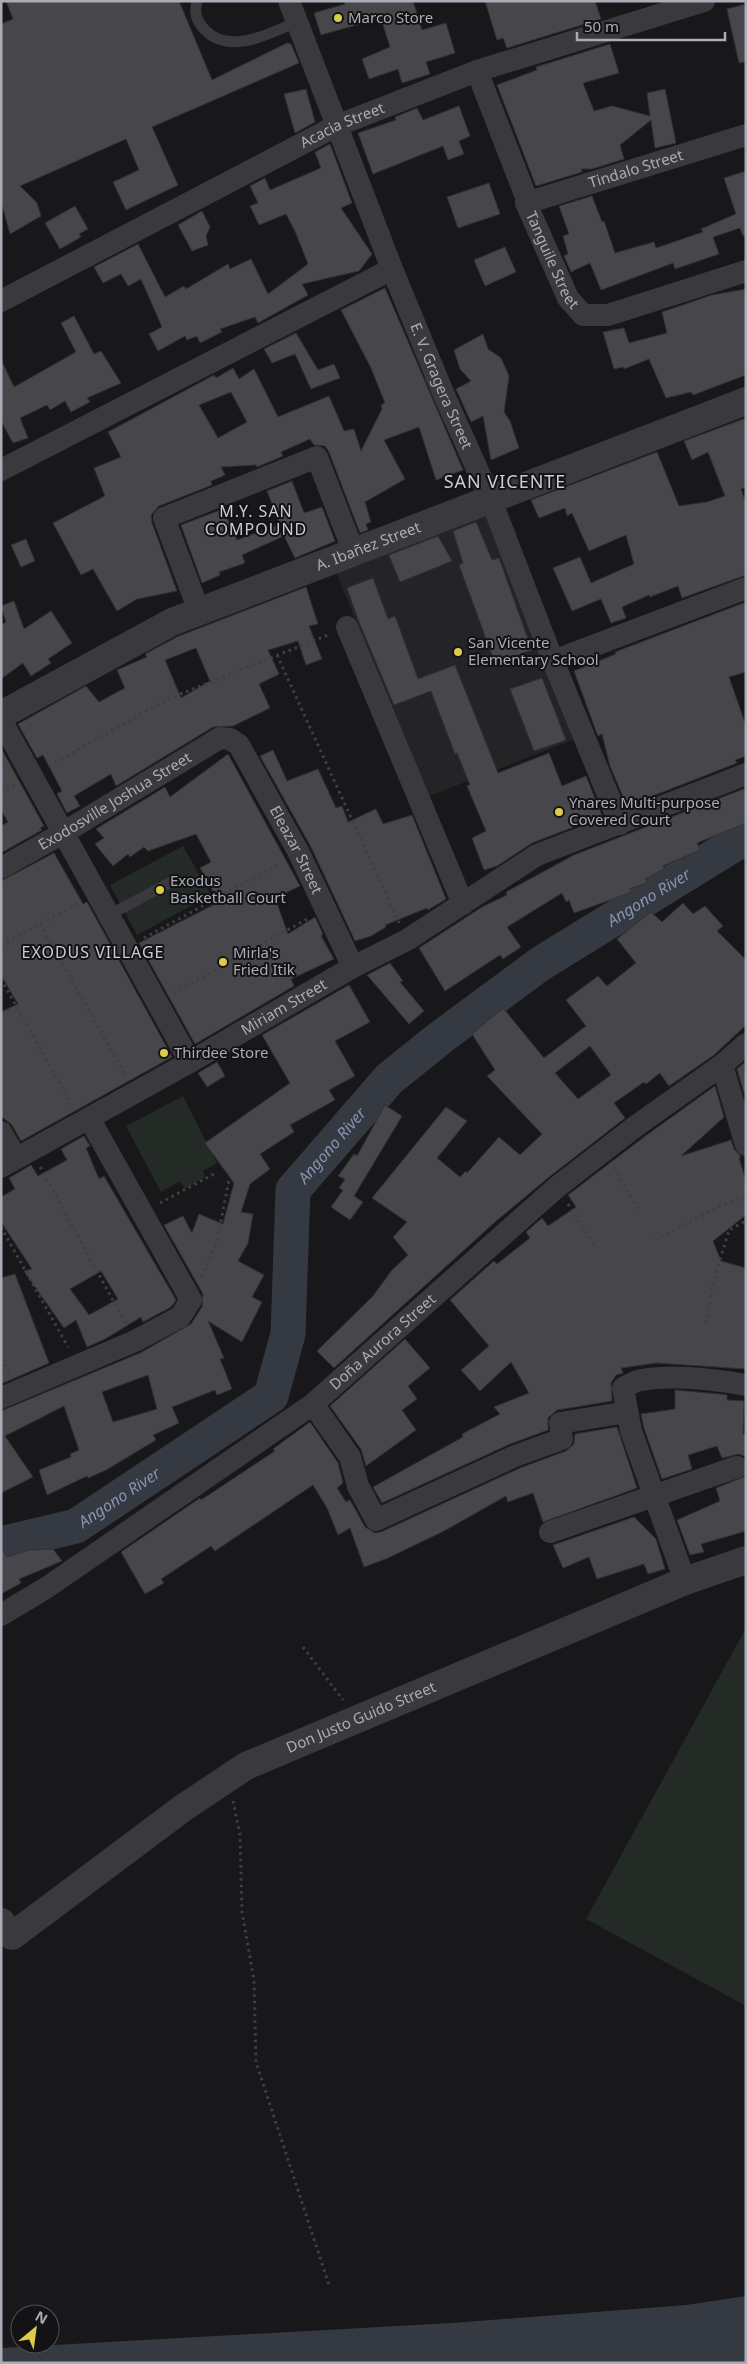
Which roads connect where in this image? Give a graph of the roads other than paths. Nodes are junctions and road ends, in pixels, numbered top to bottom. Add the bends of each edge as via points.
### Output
1 (197, 1) edge
2 (704, 1) edge
3 (292, 11) edge
4 (477, 71) junction
5 (336, 126) junction
6 (746, 135) edge
7 (526, 203) junction
8 (392, 269) junction
9 (746, 271) edge
10 (1, 302) edge
11 (746, 401) edge
12 (1, 470) edge
13 (491, 500) junction
14 (354, 553) junction
15 (746, 588) edge
16 (199, 611) junction
17 (347, 627) road end
18 (553, 661) junction
19 (1, 715) edge
20 (1, 720) edge
21 (230, 739) joint
22 (746, 774) edge
23 (620, 824) junction
24 (63, 834) junction
25 (1, 868) edge
26 (175, 880) dead end
27 (463, 904) junction
28 (109, 915) junction
29 (353, 967) junction
30 (746, 1044) edge
31 (190, 1062) junction
32 (722, 1064) junction
33 (85, 1120) junction
34 (1, 1132) edge
35 (746, 1145) edge
36 (16, 1159) edge
37 (746, 1385) edge
38 (1, 1398) edge
39 (313, 1404) junction
40 (628, 1412) junction
41 (737, 1467) dead end
42 (652, 1496) junction
43 (550, 1532) dead end
44 (746, 1560) edge
45 (685, 1581) junction
46 (1, 1616) edge
47 (5, 1934) edge

1 - 3 lane via 197,22 209,34 227,43 246,40
2 - 4 street, Acacia Street
3 - 5 street, E. V. Gragera Street
4 - 5 street, Acacia Street
4 - 7 street, Tanguile Street
5 - 8 street, E. V. Gragera Street
5 - 10 street, Acacia Street
6 - 7 street, Tindalo Street
7 - 9 street, Tanguile Street via 568,298 583,315 608,315
8 - 12 street
8 - 13 street, E. V. Gragera Street
11 - 13 street, A. Ibañez Street
13 - 14 street, A. Ibañez Street
13 - 18 street, E. V. Gragera Street
14 - 16 street, A. Ibañez Street
14 - 16 street via 317,457 164,518
15 - 18 street
16 - 19 street, A. Ibañez Street via 172,622
17 - 27 street
18 - 23 street, E. V. Gragera Street
20 - 24 street
21 - 24 street, Exodosville Joshua Street via 220,738
21 - 29 street, Eleazar Street via 240,746 299,853
22 - 23 street, Miriam Street
23 - 27 street, Miriam Street via 537,855
24 - 25 street, Exodosville Joshua Street
24 - 28 street
26 - 28 lane
27 - 29 street, Miriam Street via 407,940
28 - 31 street
29 - 31 street, Miriam Street
30 - 32 street, Doña Aurora Street
31 - 33 street, Miriam Street
32 - 35 street
32 - 39 street, Doña Aurora Street via 557,1187
33 - 36 street, Miriam Street
33 - 38 street via 190,1300 180,1317 135,1341
34 - 36 street
37 - 40 street via 710,1378 639,1380 623,1388
39 - 40 street via 350,1457 358,1486 376,1520 515,1456 562,1440 560,1423
39 - 46 street, Doña Aurora Street
40 - 42 street
41 - 42 street
42 - 43 street
42 - 45 street
44 - 45 street, Don Justo Guido Street
45 - 47 street, Don Justo Guido Street via 246,1766

